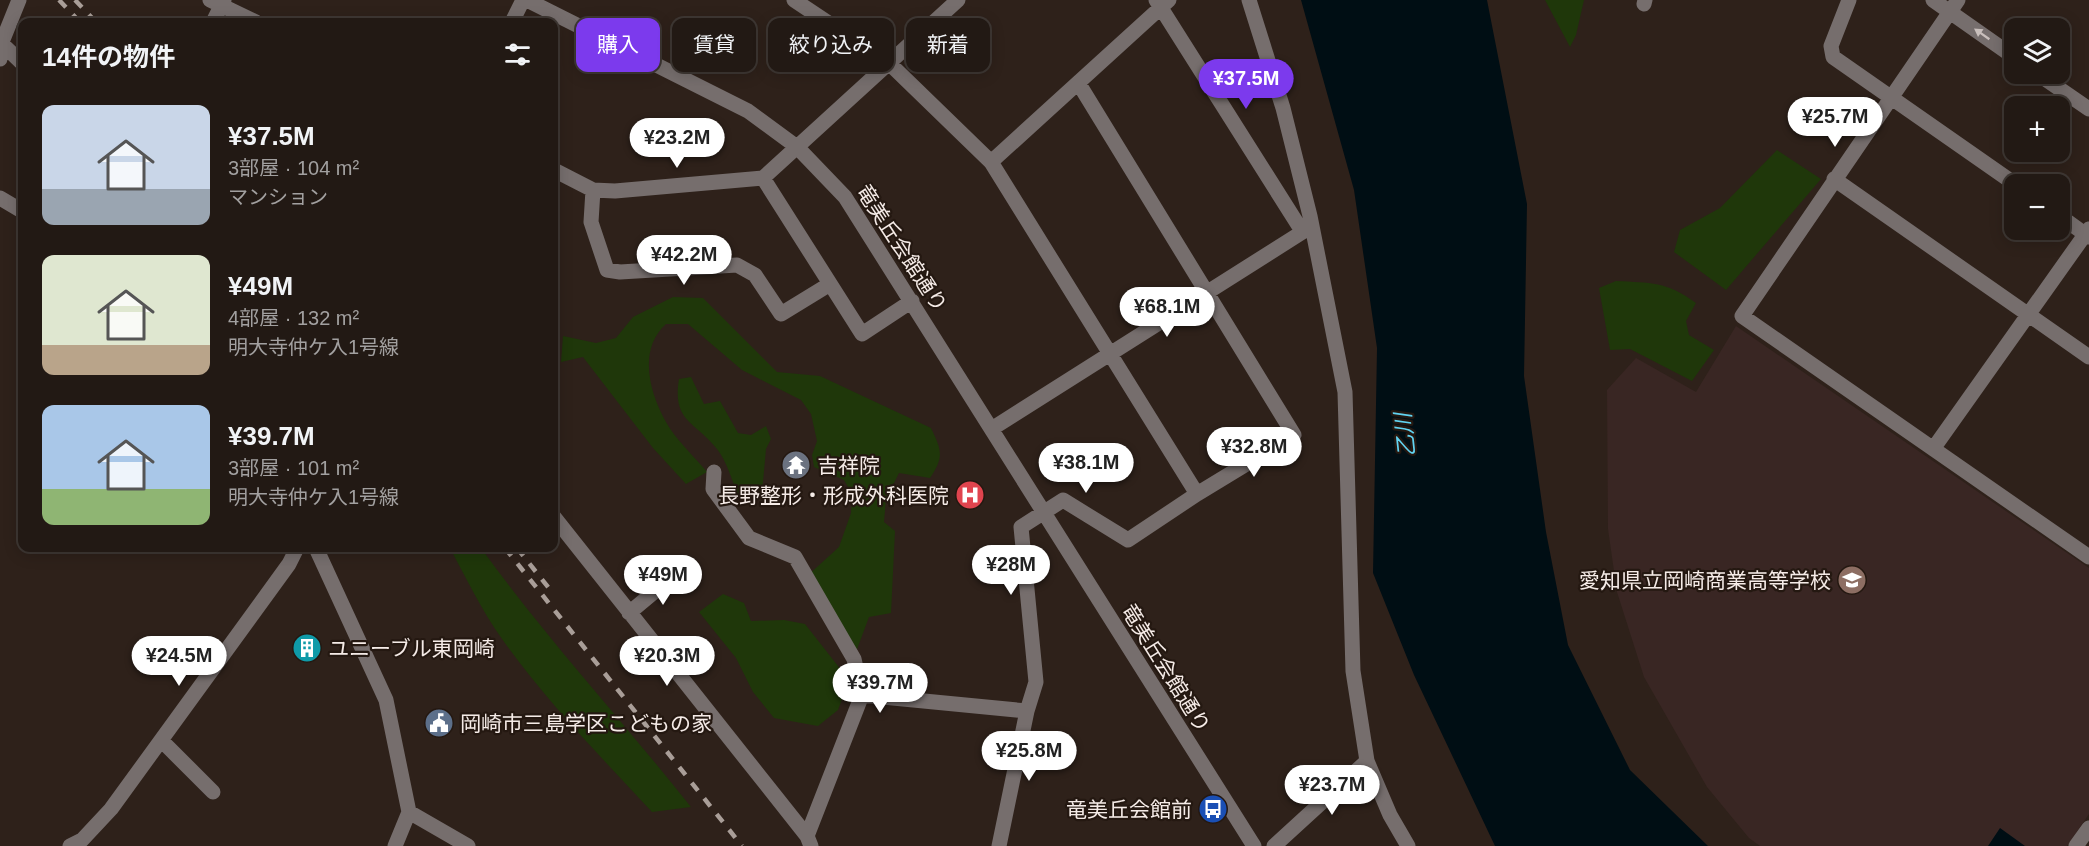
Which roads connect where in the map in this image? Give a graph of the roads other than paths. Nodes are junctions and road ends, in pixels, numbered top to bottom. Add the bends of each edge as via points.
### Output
1 (19, 0) edge
2 (525, 0) edge
3 (794, 0) edge
4 (958, 0) edge
5 (1249, 0) edge
6 (1849, 0) edge
7 (1933, 0) edge
8 (218, 2) edge
9 (1162, 2) edge
10 (1954, 6) edge
11 (214, 18) edge
12 (248, 18) edge
13 (514, 18) edge
14 (821, 18) edge
15 (1, 42) edge
16 (2004, 48) edge
17 (18, 59) edge
18 (0, 60) edge
19 (894, 60) edge
20 (894, 68) edge
21 (881, 72) edge
22 (1078, 84) junction
23 (2053, 84) edge
24 (1890, 96) junction
25 (2089, 109) edge
26 (797, 147) junction
27 (991, 162) junction
28 (558, 172) edge
29 (2004, 176) edge
30 (763, 178) junction
31 (1834, 179) junction
32 (593, 190) junction
33 (0, 198) edge
34 (18, 209) edge
35 (2070, 222) edge
36 (1307, 228) junction
37 (2088, 233) edge
38 (830, 284) junction
39 (1206, 294) junction
40 (912, 301) junction
41 (2028, 315) junction
42 (1110, 354) junction
43 (2089, 357) edge
44 (993, 428) junction
45 (1933, 449) junction
46 (714, 471) dead end
47 (1197, 494) junction
48 (1043, 513) junction
49 (558, 522) edge
50 (295, 552) edge
51 (318, 552) edge
52 (2089, 557) edge
53 (683, 573) dead end
54 (629, 613) junction
55 (862, 695) junction
56 (1027, 711) junction
57 (162, 741) junction
58 (1367, 761) junction
59 (213, 792) dead end
60 (409, 812) junction
61 (2089, 828) edge
62 (809, 841) edge
63 (79, 844) edge
64 (395, 846) edge
65 (468, 846) edge
66 (999, 846) edge
67 (1254, 846) edge
68 (1274, 846) edge
69 (1408, 846) edge
70 (2076, 846) edge

1 - 15 street
2 - 13 street
2 - 26 street, 竜美丘会館通り via 748,111
3 - 14 street
4 - 19 street
5 - 36 street via 1283,108
6 - 24 street via 1831,46 1833,57
7 - 10 street
8 - 11 street
8 - 12 street
9 - 22 street
9 - 36 street
16 -> 10 street
10 - 24 street
15 - 17 street
15 - 18 street
20 - 27 street
21 - 26 street
22 - 27 street
22 - 39 street
23 - 25 street
24 - 29 street
24 - 31 street
26 - 30 street
26 - 40 street, 竜美丘会館通り via 845,197
27 - 42 street
28 - 32 street
30 - 32 street
30 - 38 street
31 - 41 street
31 - 45 street via 1742,316
32 - 38 street via 591,222 607,270 737,265 755,275 781,314
33 - 34 street
35 - 37 street
36 - 39 street
36 - 58 street via 1345,392 1353,671
37 - 41 street
38 - 40 street via 862,334
39 - 42 street
39 - 47 street via 1294,435
40 - 44 street, 竜美丘会館通り
41 - 43 street
41 - 45 street
42 - 44 street
42 - 47 street
44 - 48 street, 竜美丘会館通り
45 - 52 street
46 - 55 street via 713,489 749,538 795,557 854,659
47 - 48 street via 1128,540 1064,500
48 - 56 street via 1021,527 1036,682
48 - 67 street, 竜美丘会館通り
49 - 54 street
50 - 57 street
51 - 60 street via 386,699
53 - 54 street via 672,577
54 - 62 street
55 - 56 street
55 - 62 street
56 - 66 street
57 - 59 street
57 - 63 street
58 - 68 street
58 - 69 street
60 - 64 street
60 - 65 street
61 - 70 street

